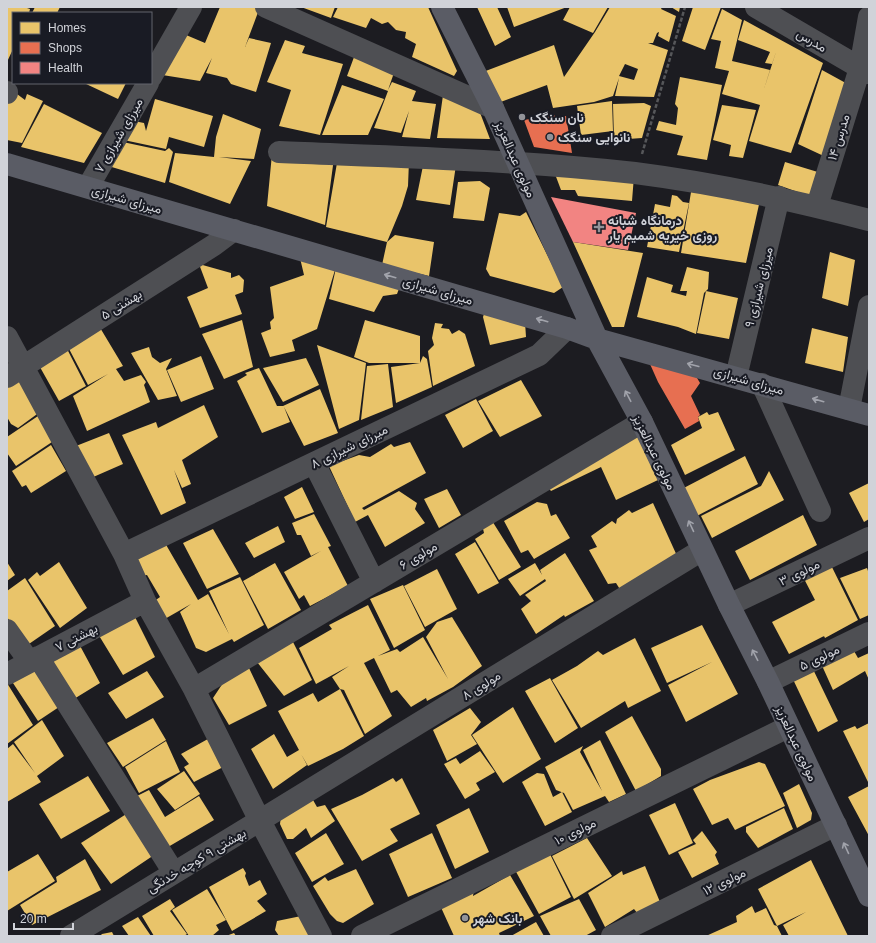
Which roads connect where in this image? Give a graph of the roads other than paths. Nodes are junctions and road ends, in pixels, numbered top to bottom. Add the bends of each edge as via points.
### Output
1 (191, 7) edge
2 (266, 7) edge
3 (442, 7) edge
4 (756, 7) edge
5 (869, 17) edge
6 (864, 71) edge
7 (152, 75) edge
8 (147, 84) edge
9 (493, 108) junction
10 (279, 152) dead end
11 (518, 162) junction
12 (7, 164) edge
13 (88, 187) junction
14 (780, 198) junction
15 (817, 206) junction
16 (869, 220) edge
17 (234, 230) junction
18 (869, 306) edge
19 (567, 328) junction
20 (7, 338) edge
21 (597, 339) junction
22 (15, 372) edge
23 (736, 376) junction
24 (762, 384) junction
25 (859, 412) edge
26 (642, 422) junction
27 (314, 463) junction
28 (820, 510) dead end
29 (869, 538) edge
30 (702, 550) junction
31 (124, 554) junction
32 (374, 582) junction
33 (145, 601) junction
34 (729, 606) junction
35 (7, 630) edge
36 (869, 633) edge
37 (34, 659) junction
38 (7, 674) edge
39 (768, 682) junction
40 (194, 688) junction
41 (788, 727) junction
42 (260, 821) junction
43 (836, 825) junction
44 (174, 873) junction
45 (864, 873) edge
46 (869, 896) edge
47 (72, 936) edge
48 (321, 936) edge
49 (362, 936) edge
50 (612, 936) edge

1 - 7 street
2 - 9 street
3 - 9 main road, مولوی عبدالعزیز
4 - 6 street, مدرس
5 - 6 street, مدرس ۱۴
6 - 15 street, مدرس ۱۴
8 - 13 street, میرزای شیرازی ۷
9 - 11 main road, مولوی عبدالعزیز
10 - 11 street
11 - 14 street via 636,174
11 - 21 main road, مولوی عبدالعزیز
12 - 13 main road, میرزای شیرازی
13 - 17 main road, میرزای شیرازی
14 - 15 street
14 - 23 street, میرزای شیرازی ۹
15 - 16 street
19 -> 17 main road, میرزای شیرازی
17 - 22 street, بهشتی ۵
18 - 25 street
19 - 21 main road, میرزای شیرازی
19 - 27 street, میرزای شیرازی ۸ via 539,355
20 - 22 street
23 -> 21 main road, میرزای شیرازی
26 -> 21 main road, مولوی عبدالعزیز
22 - 31 street
23 - 24 main road, میرزای شیرازی
25 -> 24 main road, میرزای شیرازی
24 - 28 street
30 -> 26 main road, مولوی عبدالعزیز
26 - 32 street, مولوی ۶
27 - 31 street, میرزای شیرازی ۸
27 - 32 street
29 - 34 street, مولوی ۳
30 - 34 main road, مولوی عبدالعزیز
30 - 42 street, مولوی ۸
31 - 33 street
32 - 40 street, مولوی ۶
33 - 37 street, بهشتی ۷
33 - 40 street
39 -> 34 main road, مولوی عبدالعزیز
35 - 37 street
36 - 39 street, مولوی ۵
37 - 38 street, بهشتی ۷
37 - 44 street
39 - 41 main road, مولوی عبدالعزیز
40 - 42 street
41 - 43 main road, مولوی عبدالعزیز
41 - 49 street, مولوی ۱۰
42 - 44 street, بهشتی ۹ کوچه خدنگی
42 - 48 street
45 -> 43 main road, مولوی عبدالعزیز
43 - 50 street, مولوی ۱۲
44 - 47 street, بهشتی ۹ کوچه خدنگی
45 - 46 main road, مولوی عبدالعزیز

